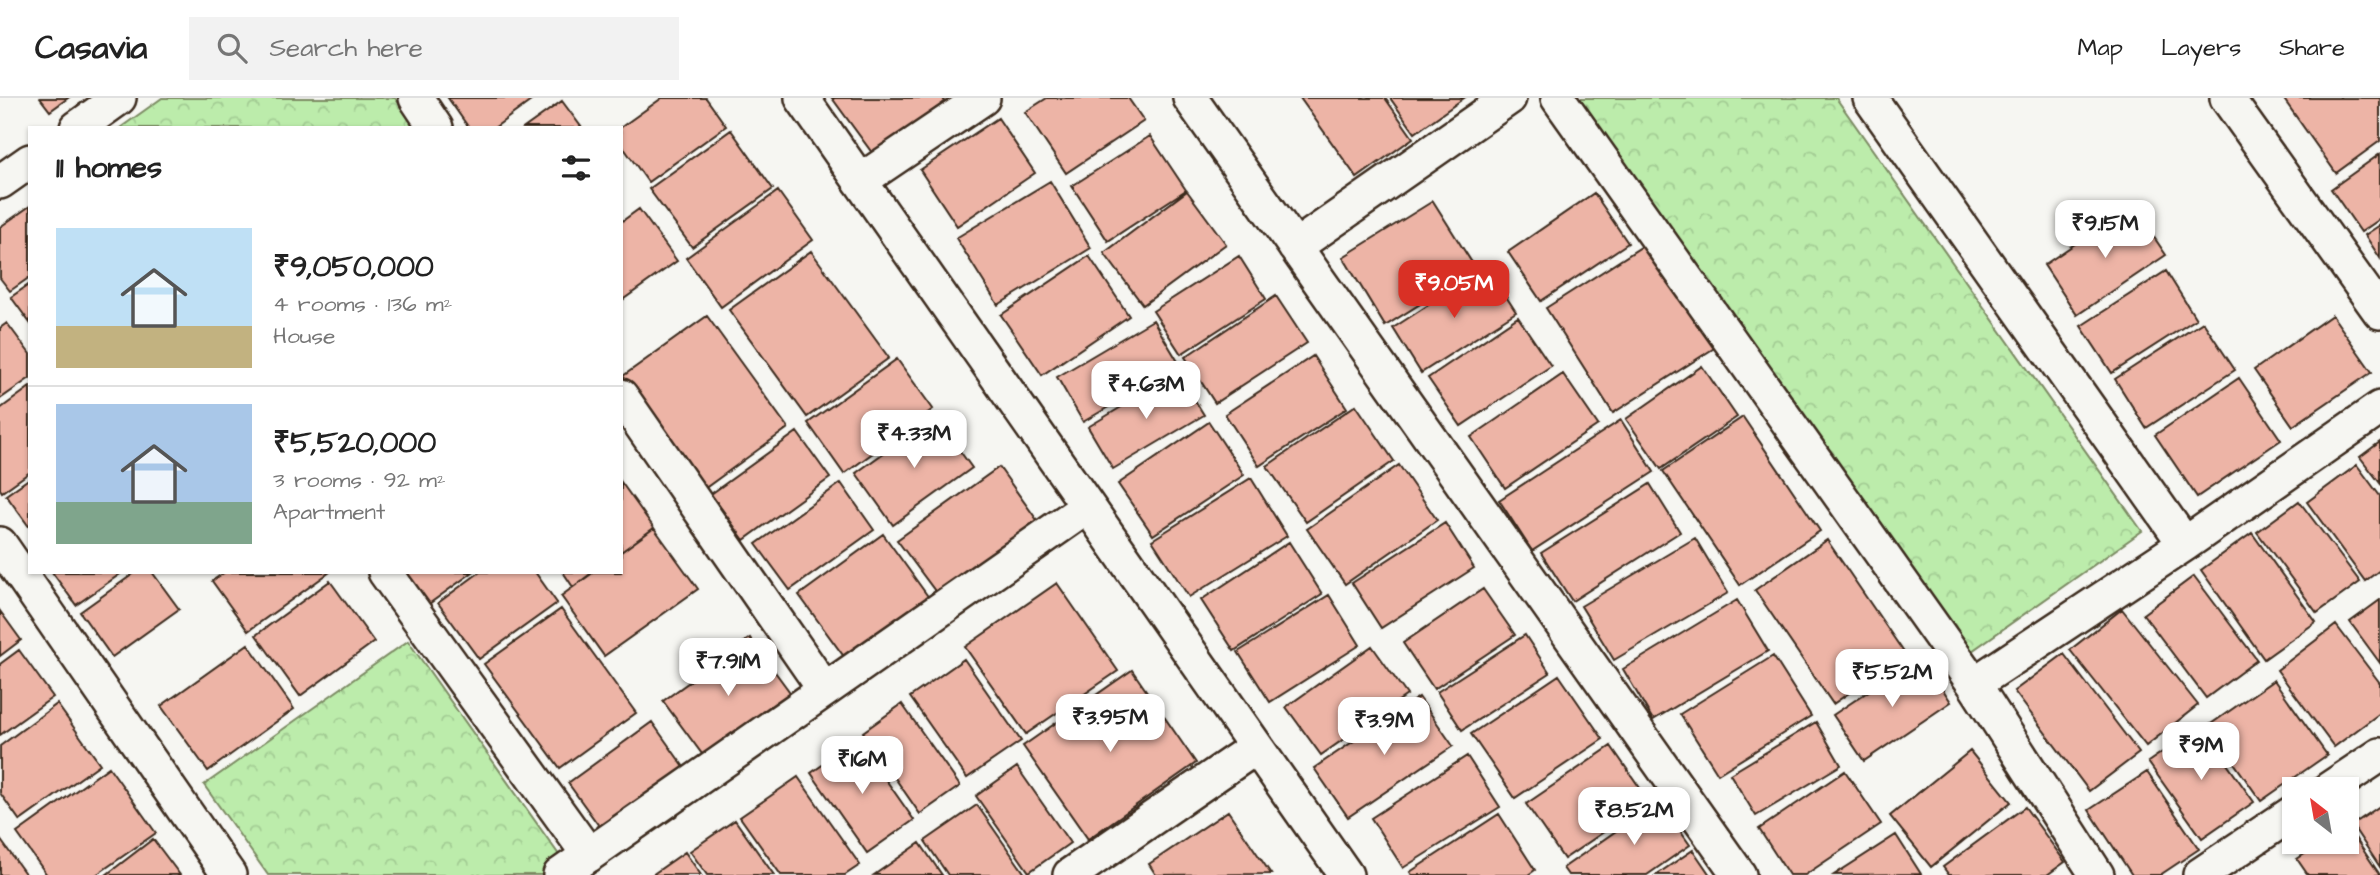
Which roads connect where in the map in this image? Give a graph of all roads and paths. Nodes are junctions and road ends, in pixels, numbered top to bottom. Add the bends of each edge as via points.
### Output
1 (119, 98) edge
2 (416, 98) edge
3 (802, 98) edge
4 (983, 98) edge
5 (1190, 98) edge
6 (1509, 98) edge
7 (1558, 98) edge
8 (1870, 98) edge
9 (2227, 98) edge
10 (80, 126) edge
11 (435, 126) edge
12 (28, 162) edge
13 (860, 181) junction
14 (0, 182) edge
15 (1295, 247) junction
16 (2380, 312) edge
17 (623, 399) edge
18 (2380, 408) edge
19 (1087, 506) junction
20 (0, 544) edge
21 (2185, 544) junction
22 (386, 574) edge
23 (1974, 684) junction
24 (825, 690) junction
25 (1256, 747) junction
26 (2380, 755) edge
27 (2347, 777) edge
28 (2282, 820) edge
29 (589, 855) junction
30 (229, 875) edge
31 (560, 875) edge
32 (1070, 875) edge
33 (1346, 875) edge
34 (1739, 875) edge
35 (2097, 875) edge
36 (2200, 875) edge

1 - 10 street
2 - 11 street
3 - 13 street
4 - 13 street
5 - 15 street
6 - 15 street
7 - 23 street
8 - 21 street
9 - 16 street
12 - 14 street
13 - 19 street
15 - 34 street
17 - 24 street
18 - 21 street
19 - 24 street
19 - 25 street
20 - 30 street
21 - 23 street
22 - 29 street
23 - 35 street
24 - 29 street
25 - 32 street
25 - 33 street
26 - 27 street
28 - 36 street
29 - 31 street

